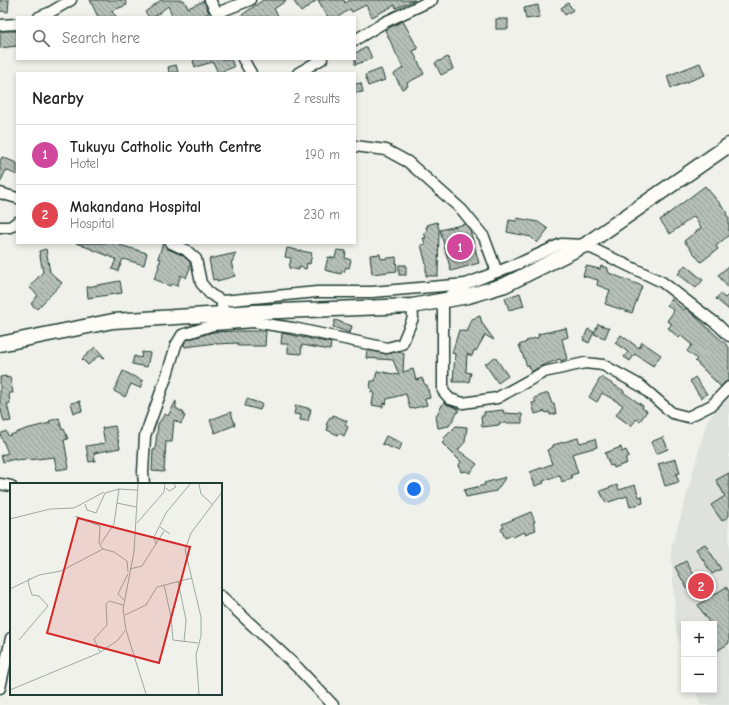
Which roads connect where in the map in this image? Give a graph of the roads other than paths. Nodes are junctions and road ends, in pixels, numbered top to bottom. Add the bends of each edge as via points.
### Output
1 (71, 0) edge
2 (210, 0) edge
3 (250, 0) edge
4 (432, 0) edge
5 (218, 15) edge
6 (42, 16) edge
7 (16, 24) edge
8 (0, 25) edge
9 (356, 39) edge
10 (244, 60) edge
11 (320, 60) edge
12 (250, 72) edge
13 (300, 72) edge
14 (729, 145) edge
15 (356, 146) edge
16 (0, 193) edge
17 (16, 198) edge
18 (16, 223) edge
19 (0, 227) edge
20 (173, 244) edge
21 (585, 245) junction
22 (497, 272) junction
23 (466, 284) junction
24 (365, 292) junction
25 (443, 301) junction
26 (412, 306) junction
27 (222, 307) junction
28 (366, 308) junction
29 (254, 317) junction
30 (729, 336) edge
31 (0, 344) edge
32 (729, 387) edge
33 (144, 483) edge
34 (0, 484) edge
35 (10, 486) edge
36 (222, 597) edge
37 (10, 643) edge
38 (0, 688) edge
39 (333, 705) edge

1 - 6 street
2 - 5 street
3 - 5 street
4 - 9 street
7 - 8 street
10 - 12 street
11 - 13 street
14 - 21 highway
15 - 22 street via 386,150 408,162 462,210 484,237
16 - 17 street
18 - 19 street via 10,227
20 - 27 street via 186,250 196,259 201,283
21 - 22 street via 561,244
21 - 25 highway via 505,285
21 - 30 street via 662,282
22 - 23 street
23 - 24 street
23 - 25 street
24 - 27 street via 317,292
24 - 28 street
25 - 26 highway
25 - 32 street via 443,391 450,399 463,403 497,398 544,372 585,363 603,365 641,386 672,413 688,417 712,405
26 - 28 highway
26 - 29 street via 413,318 402,344 387,348 272,326
27 - 29 highway
27 - 31 highway via 113,322
28 - 29 highway
29 - 33 street via 213,325 182,335 176,344 145,436
34 - 35 street
36 - 39 street via 297,667
37 - 38 street

